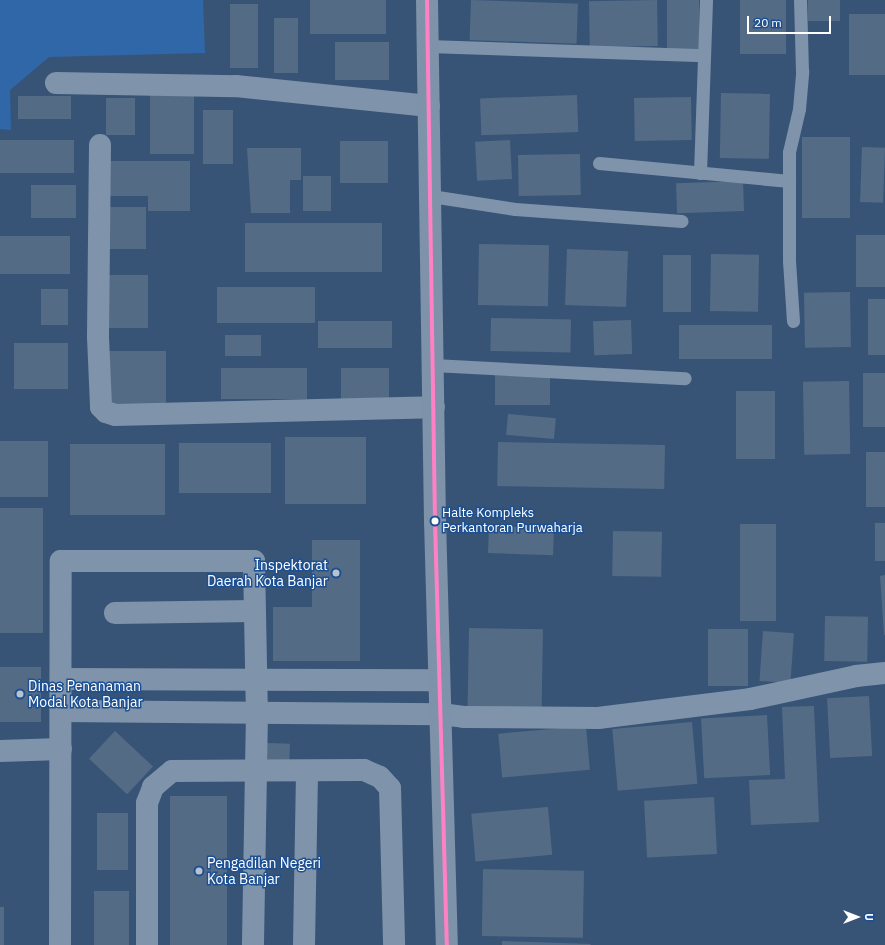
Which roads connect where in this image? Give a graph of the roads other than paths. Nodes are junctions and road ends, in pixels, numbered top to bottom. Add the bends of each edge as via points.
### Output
1 (427, 0) edge
2 (706, 0) edge
3 (800, 0) edge
4 (428, 46) junction
5 (704, 55) junction
6 (56, 83) dead end
7 (429, 106) junction
8 (100, 145) dead end
9 (599, 163) dead end
10 (700, 172) junction
11 (789, 181) junction
12 (430, 196) junction
13 (682, 222) dead end
14 (793, 321) dead end
15 (433, 365) junction
16 (685, 378) dead end
17 (434, 407) junction
18 (254, 611) junction
19 (115, 613) dead end
20 (885, 673) edge
21 (62, 679) junction
22 (255, 680) junction
23 (439, 680) junction
24 (62, 711) junction
25 (257, 713) junction
26 (441, 714) junction
27 (62, 749) junction
28 (0, 751) edge
29 (307, 771) junction
30 (256, 772) junction
31 (60, 945) edge
32 (147, 945) edge
33 (252, 945) edge
34 (304, 945) edge
35 (394, 945) edge
36 (448, 945) edge

1 - 4 highway
2 - 5 lane
3 - 11 lane via 802,71 799,109 789,152
4 - 5 lane
4 - 7 highway
5 - 10 lane
6 - 7 street via 236,86
7 - 12 highway
8 - 17 street via 98,337 101,407 106,412 115,415
9 - 10 lane
10 - 11 lane
11 - 14 lane
12 - 13 lane via 515,208
12 - 15 highway
15 - 16 lane
15 - 17 highway
17 - 23 highway
18 - 19 street
18 - 21 street via 254,561 61,561
18 - 22 street
20 - 26 street via 856,676 750,699 598,718 464,717
21 - 22 street
21 - 24 street
22 - 23 street
22 - 25 street
23 - 26 highway
24 - 25 street
24 - 27 street
25 - 26 street
25 - 30 street
26 - 36 highway
27 - 28 street
27 - 31 street
29 - 30 street
29 - 34 street
29 - 35 street via 364,770 380,777 390,788
30 - 32 street via 172,771 154,787 148,803
30 - 33 street

